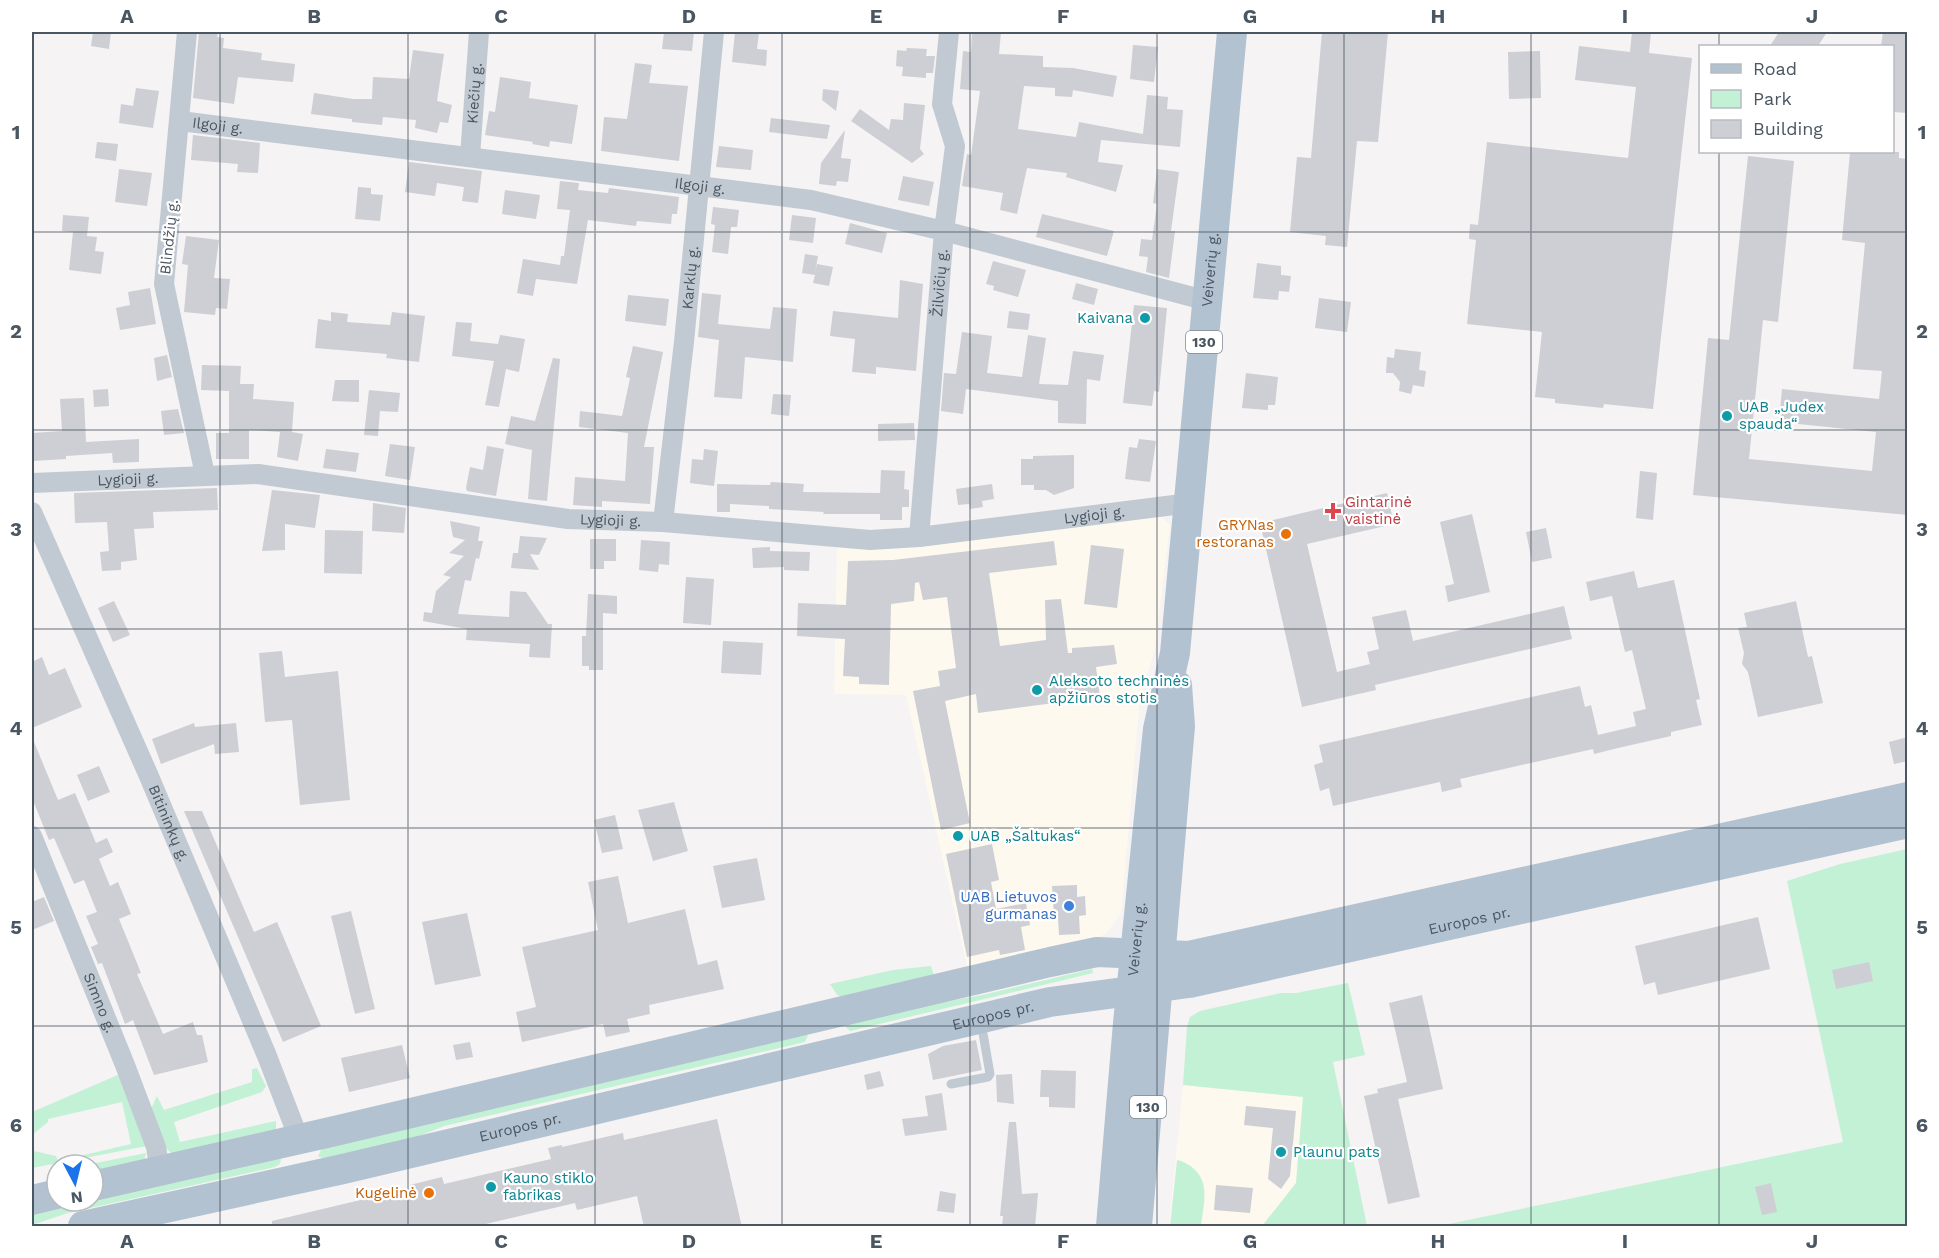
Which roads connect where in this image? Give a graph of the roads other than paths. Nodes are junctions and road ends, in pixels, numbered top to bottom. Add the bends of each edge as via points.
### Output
1 (187, 32) edge
2 (478, 32) edge
3 (714, 32) edge
4 (949, 32) edge
5 (1232, 32) edge
6 (180, 121) junction
7 (470, 156) junction
8 (698, 186) junction
9 (944, 231) junction
10 (1208, 301) junction
11 (205, 475) junction
12 (32, 483) edge
13 (1190, 503) junction
14 (32, 512) edge
15 (663, 522) junction
16 (919, 537) junction
17 (1908, 797) edge
18 (1908, 823) edge
19 (32, 836) edge
20 (1148, 955) junction
21 (1145, 989) junction
22 (827, 1015) junction
23 (980, 1018) junction
24 (836, 1052) junction
25 (951, 1084) dead end
26 (299, 1139) junction
27 (160, 1171) junction
28 (105, 1183) edge
29 (277, 1183) junction
30 (83, 1227) edge
31 (1111, 1227) edge
32 (1137, 1227) edge

1 - 6 street, Blindžių g.
2 - 7 street, Kiečių g.
3 - 8 street, Karklų g.
4 - 9 street, Žilvičių g. via 942,104 955,146
5 - 10 main road, Veiverių g. / 130
6 - 7 street, Ilgoji g.
6 - 11 street, Blindžių g. via 164,284
7 - 8 street, Ilgoji g.
8 - 9 street, Ilgoji g. via 840,205
8 - 15 street, Karklų g.
9 - 10 street, Ilgoji g.
9 - 16 street, Žilvičių g.
10 - 13 main road, Veiverių g. / 130
11 - 12 street, Lygioji g.
11 - 15 street, Lygioji g. via 258,474 568,519
13 - 16 street, Lygioji g.
13 - 20 main road, Veiverių g. / 130 via 1175,652 1180,726
14 - 26 street, Bitininkų g. via 127,725
15 - 16 street, Lygioji g. via 870,540
17 - 20 main road, Europos pr. via 1189,956
18 - 21 main road, Europos pr. via 1210,978
19 - 27 street, Simno g. via 125,1065 156,1148
20 - 21 main road, Veiverių g. / 130
20 - 22 main road, Europos pr. via 1097,952
21 - 23 main road, Europos pr. via 1071,997
21 - 31 main road, Veiverių g. / 130
21 - 32 main road, Veiverių g. / 130
22 - 24 main road
22 - 26 main road, Europos pr.
23 - 24 main road, Europos pr.
23 - 25 lane via 990,1074
24 - 29 main road, Europos pr.
26 - 27 main road, Europos pr.
26 - 29 main road via 301,1158 292,1172
27 - 28 main road, Europos pr.
29 - 30 main road, Europos pr.

